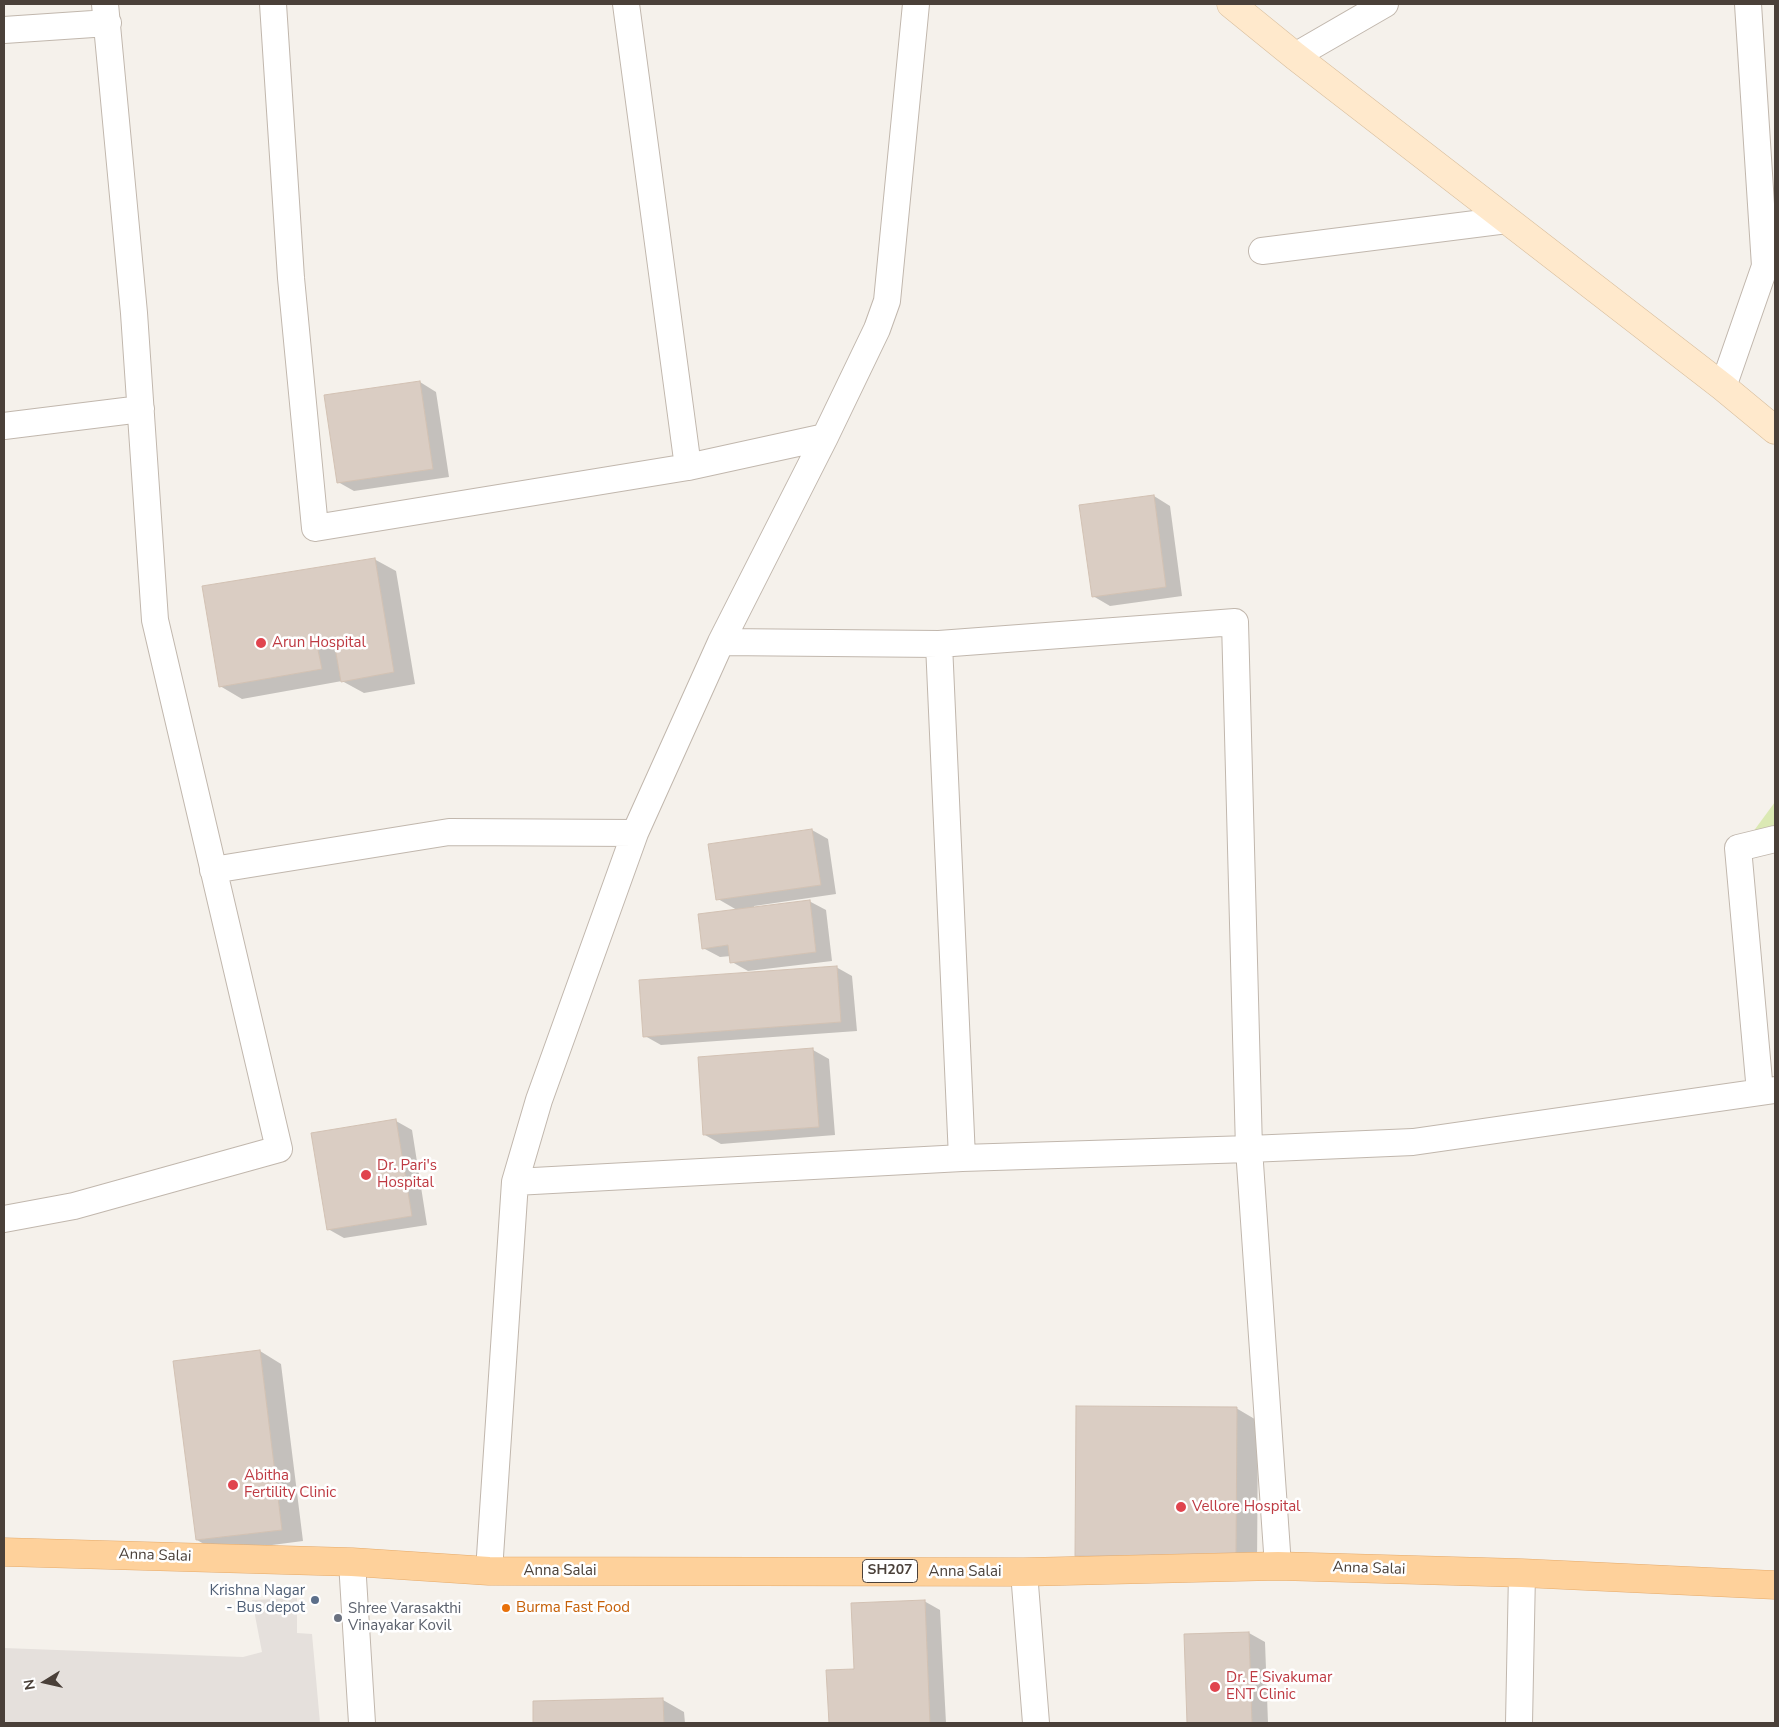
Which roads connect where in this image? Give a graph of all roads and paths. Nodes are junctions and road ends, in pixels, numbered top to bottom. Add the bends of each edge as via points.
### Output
1 (273, 4) edge
2 (626, 4) edge
3 (916, 4) edge
4 (1231, 4) edge
5 (1385, 4) edge
6 (1748, 4) edge
7 (107, 13) edge
8 (4, 30) edge
9 (1295, 56) junction
10 (1507, 220) junction
11 (1262, 251) dead end
12 (1770, 265) edge
13 (1723, 387) junction
14 (141, 409) junction
15 (4, 426) edge
16 (1775, 430) edge
17 (825, 437) junction
18 (688, 467) junction
19 (721, 642) junction
20 (938, 644) junction
21 (635, 834) junction
22 (1775, 839) edge
23 (213, 870) junction
24 (1768, 1091) edge
25 (1249, 1150) junction
26 (962, 1158) junction
27 (516, 1182) junction
28 (4, 1218) edge
29 (4, 1552) edge
30 (352, 1562) junction
31 (1278, 1566) junction
32 (489, 1571) junction
33 (1024, 1572) junction
34 (1522, 1573) junction
35 (1775, 1585) edge
36 (362, 1723) edge
37 (1036, 1723) edge
38 (1520, 1723) edge

1 - 18 street via 291,278 316,528
2 - 18 street
3 - 17 street via 887,301 877,329
4 - 9 main road
5 - 9 street
6 - 12 street
7 - 8 street
7 - 14 street
9 - 10 main road
10 - 11 street
10 - 13 main road
12 - 13 street
13 - 16 main road
14 - 15 street
14 - 23 street via 155,620
17 - 18 street
17 - 19 street
19 - 20 street
19 - 21 street
20 - 25 street via 1235,622
20 - 26 street
21 - 23 street via 449,832
21 - 27 street via 539,1100
22 - 24 street via 1738,848
23 - 28 street via 279,1149 74,1206
24 - 25 street via 1413,1142
25 - 26 street
25 - 31 street
26 - 27 street
27 - 32 street
29 - 30 main road, Anna Salai / SH207
30 - 32 main road, Anna Salai / SH207
30 - 36 street
31 - 33 main road, Anna Salai / SH207
31 - 34 main road, Anna Salai / SH207
32 - 33 main road, Anna Salai / SH207
33 - 37 street
34 - 35 main road, Anna Salai / SH207
34 - 38 street

